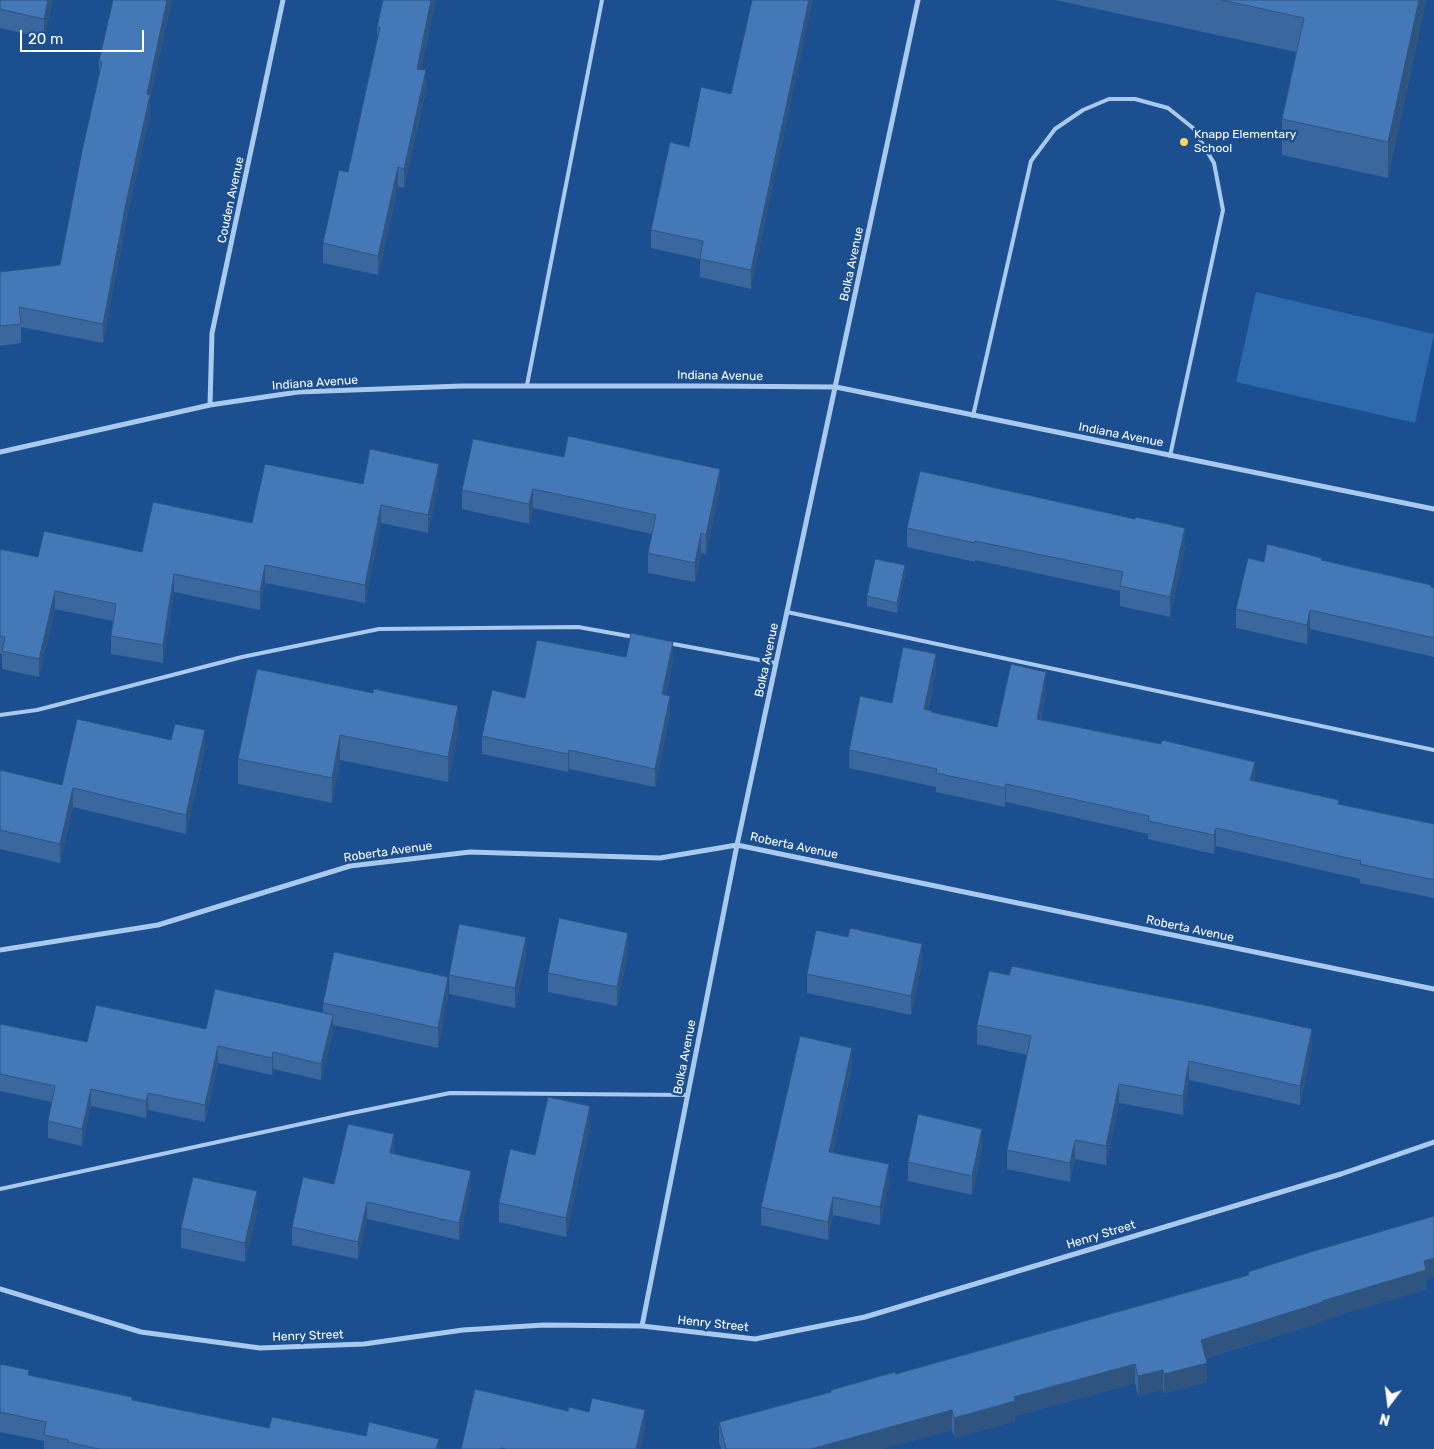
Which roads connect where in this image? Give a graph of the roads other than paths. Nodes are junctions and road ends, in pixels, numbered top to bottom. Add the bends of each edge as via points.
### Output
1 (284, 0) edge
2 (602, 0) edge
3 (918, 0) edge
4 (527, 385) junction
5 (836, 388) junction
6 (210, 405) junction
7 (973, 416) junction
8 (0, 452) edge
9 (1170, 456) junction
10 (1434, 509) edge
11 (787, 612) junction
12 (644, 639) edge
13 (663, 642) edge
14 (776, 663) junction
15 (0, 715) edge
16 (1434, 750) edge
17 (737, 845) junction
18 (0, 950) edge
19 (1434, 989) edge
20 (687, 1095) junction
21 (1434, 1142) edge
22 (0, 1189) edge
23 (0, 1289) edge
24 (642, 1326) junction

1 - 6 street, Couden Avenue via 212,333
2 - 4 lane
3 - 5 street, Bolka Avenue
4 - 5 street, Indiana Avenue
4 - 6 street, Indiana Avenue via 298,392
5 - 7 street, Indiana Avenue
5 - 11 street, Bolka Avenue
6 - 8 street, Indiana Avenue
7 - 9 street, Indiana Avenue
7 - 9 lane via 1030,161 1055,129 1083,110 1109,99 1135,99 1168,108 1193,128 1214,163 1223,210
9 - 10 street, Indiana Avenue
11 - 14 street, Bolka Avenue
11 - 16 lane
12 - 15 lane via 578,627 379,629 242,657 37,710
13 - 14 lane
14 - 17 street, Bolka Avenue
17 - 18 street, Roberta Avenue via 660,858 470,852 350,866 158,925
17 - 19 street, Roberta Avenue
17 - 20 street, Bolka Avenue
20 - 22 lane via 450,1093
20 - 24 street, Bolka Avenue
21 - 24 street, Henry Street via 1341,1174 865,1317 755,1339
23 - 24 street, Henry Street via 141,1332 260,1348 364,1344 463,1330 544,1325

